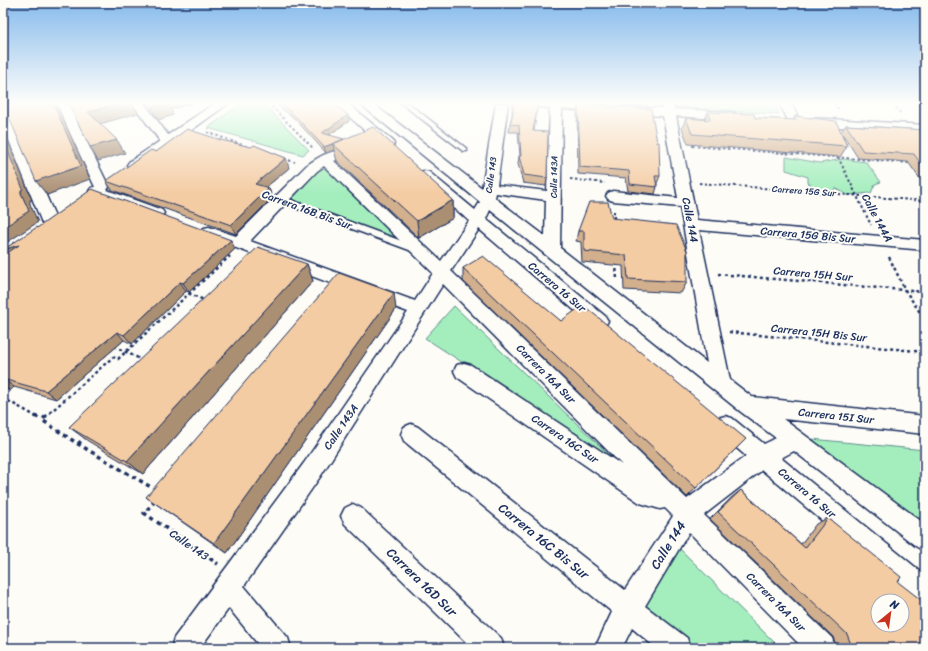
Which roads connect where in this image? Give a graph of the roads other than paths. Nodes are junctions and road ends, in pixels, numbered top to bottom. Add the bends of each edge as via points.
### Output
1 (11, 133) edge
2 (73, 133) edge
3 (161, 133) edge
4 (179, 133) edge
5 (367, 133) edge
6 (406, 133) edge
7 (443, 133) edge
8 (498, 133) edge
9 (555, 133) edge
10 (673, 133) edge
11 (167, 142) junction
12 (465, 150) dead end
13 (346, 151) edge
14 (319, 164) junction
15 (94, 192) junction
16 (489, 194) junction
17 (554, 196) junction
18 (613, 196) dead end
19 (282, 200) junction
20 (686, 203) junction
21 (62, 215) edge
22 (168, 217) edge
23 (477, 221) junction
24 (690, 224) junction
25 (196, 228) edge
26 (925, 245) edge
27 (552, 250) junction
28 (421, 251) junction
29 (243, 252) junction
30 (442, 272) junction
31 (419, 309) junction
32 (611, 331) edge
33 (464, 371) dead end
34 (721, 384) junction
35 (748, 406) junction
36 (714, 416) edge
37 (925, 425) edge
38 (411, 434) dead end
39 (795, 439) junction
40 (763, 456) junction
41 (669, 496) junction
42 (687, 514) junction
43 (353, 516) dead end
44 (925, 539) edge
45 (225, 577) junction
46 (925, 591) edge
47 (628, 609) junction
48 (184, 648) edge
49 (278, 648) edge
50 (492, 648) edge
51 (608, 648) edge
52 (677, 648) edge
53 (822, 648) edge

1 - 21 street via 44,227
2 - 15 street
3 - 11 street
4 - 11 street
5 - 23 street, Carrera 16 Sur via 373,140 405,159
6 - 16 street
7 - 12 lane
8 - 16 street, Calle 143
9 - 17 street, Calle 143A
10 - 20 street, Calle 144
11 - 15 street
13 - 14 street
14 - 19 street
14 - 28 street, Carrera 16A Sur
15 - 22 street
16 - 17 street
16 - 23 street, Calle 143A
16 - 27 street
17 - 27 street, Calle 143A
18 - 20 street
19 - 28 lane, Carrera 16B Bis Sur
19 - 29 street
20 - 24 street, Calle 144
23 - 30 street, Calle 143A
23 - 32 street, Carrera 16 Sur
24 - 26 street, Carrera 15G Bis Sur
24 - 34 street, Calle 144
25 - 29 street
27 - 34 street
28 - 30 street, Carrera 16A Sur
29 - 31 street
30 - 31 street, Calle 143A
30 - 41 street, Carrera 16A Sur
31 - 45 street, Calle 143A via 312,470
33 - 41 street, Carrera 16C Sur via 648,495 660,498
34 - 35 street
35 - 37 street, Carrera 15I Sur
35 - 39 street
36 - 40 street, Carrera 16 Sur
38 - 47 street, Carrera 16C Bis Sur
39 - 40 street, Calle 144
39 - 44 street
40 - 42 street, Calle 144
40 - 46 street, Carrera 16 Sur
41 - 42 street, Carrera 16A Sur
42 - 47 street, Calle 144
42 - 53 street, Carrera 16A Sur
43 - 50 street, Carrera 16D Sur
45 - 48 street, Calle 143A
45 - 49 street
47 - 51 street, Calle 144
47 - 52 street, Carrera 16C Bis Sur

